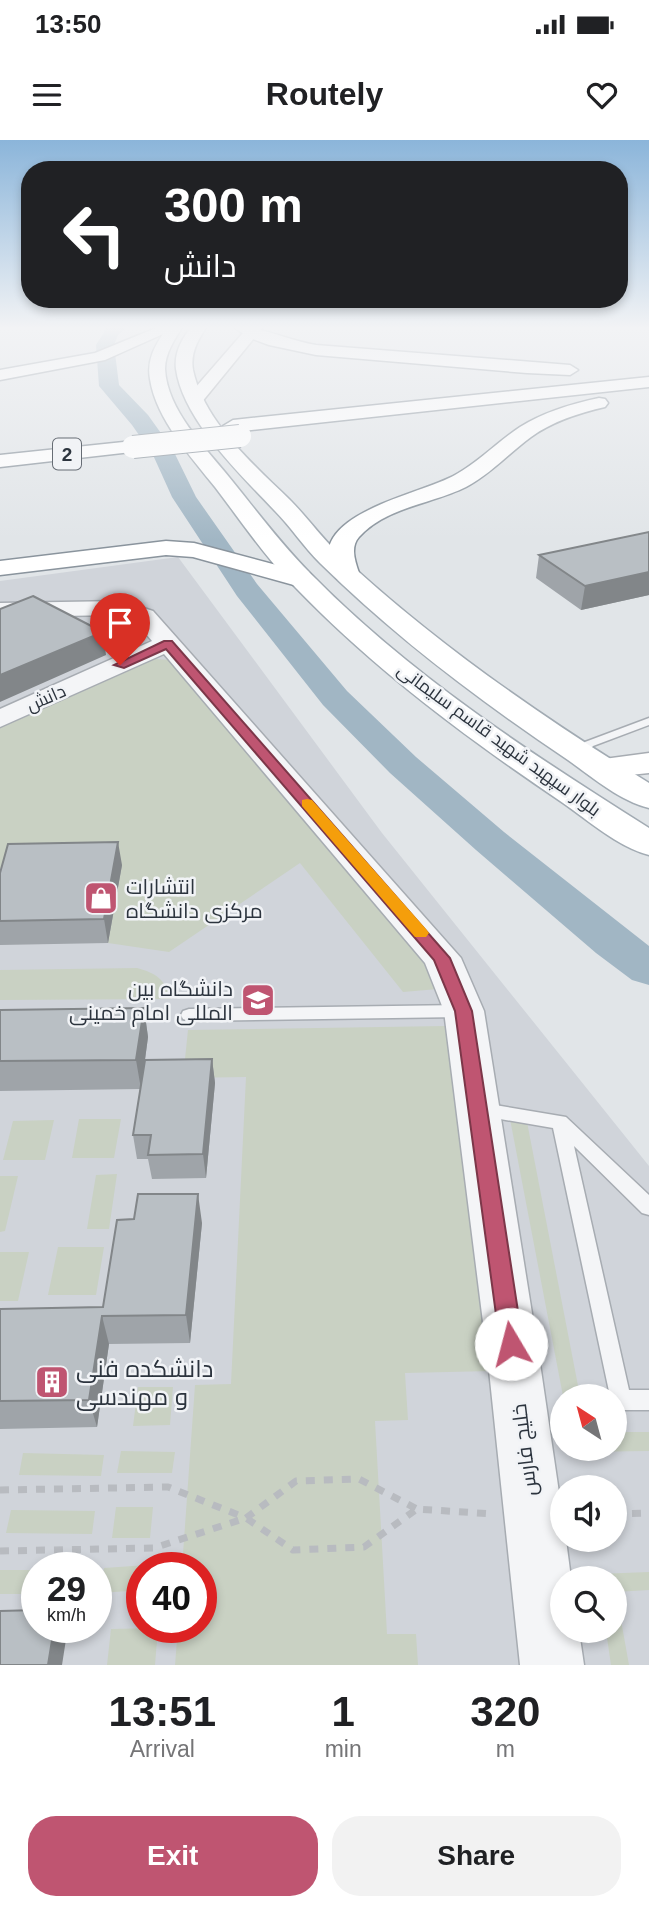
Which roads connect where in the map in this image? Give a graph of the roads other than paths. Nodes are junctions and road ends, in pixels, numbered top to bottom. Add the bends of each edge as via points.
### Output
1 (165, 397) edge
2 (521, 397) edge
3 (594, 397) edge
4 (628, 397) edge
5 (195, 399) edge
6 (237, 431) junction
7 (130, 442) junction
8 (0, 450) edge
9 (0, 461) edge
10 (0, 568) edge
11 (346, 573) junction
12 (301, 579) junction
13 (0, 610) edge
14 (168, 643) junction
15 (0, 719) edge
16 (648, 721) edge
17 (592, 763) junction
18 (649, 763) edge
19 (649, 798) edge
20 (649, 844) edge
21 (464, 1011) junction
22 (189, 1015) dead end
23 (478, 1109) junction
24 (560, 1122) junction
25 (649, 1207) edge
26 (649, 1400) edge
27 (552, 1665) edge

1 - 12 main road, بلوار سپهبد شهید قاسم سلیمانی via 193,447
2 - 6 main road, 2
3 - 6 main road, 2
4 - 11 main road via 559,414 457,483 366,521 343,542
5 - 11 main road, بلوار سپهبد شهید قاسم سلیمانی via 223,443
6 - 7 main road, 2, bridge
7 - 8 main road, 2
7 - 9 main road, 2
10 - 12 main road via 166,548 194,550
11 - 17 main road, بلوار سپهبد شهید قاسم سلیمانی via 456,668
12 - 20 main road, بلوار سپهبد شهید قاسم سلیمانی via 385,657 463,718
13 - 14 street, خلیج فارس via 122,608 144,616
14 - 15 street, دانش
14 - 21 street, خلیج فارس via 442,958
16 - 17 lane via 589,744 582,751
17 - 18 main road
17 - 19 main road, بلوار سپهبد شهید قاسم سلیمانی
21 - 22 lane
21 - 23 street, خلیج فارس
23 - 24 lane
23 - 27 street, خلیج فارس
24 - 25 lane
24 - 26 lane via 621,1400

